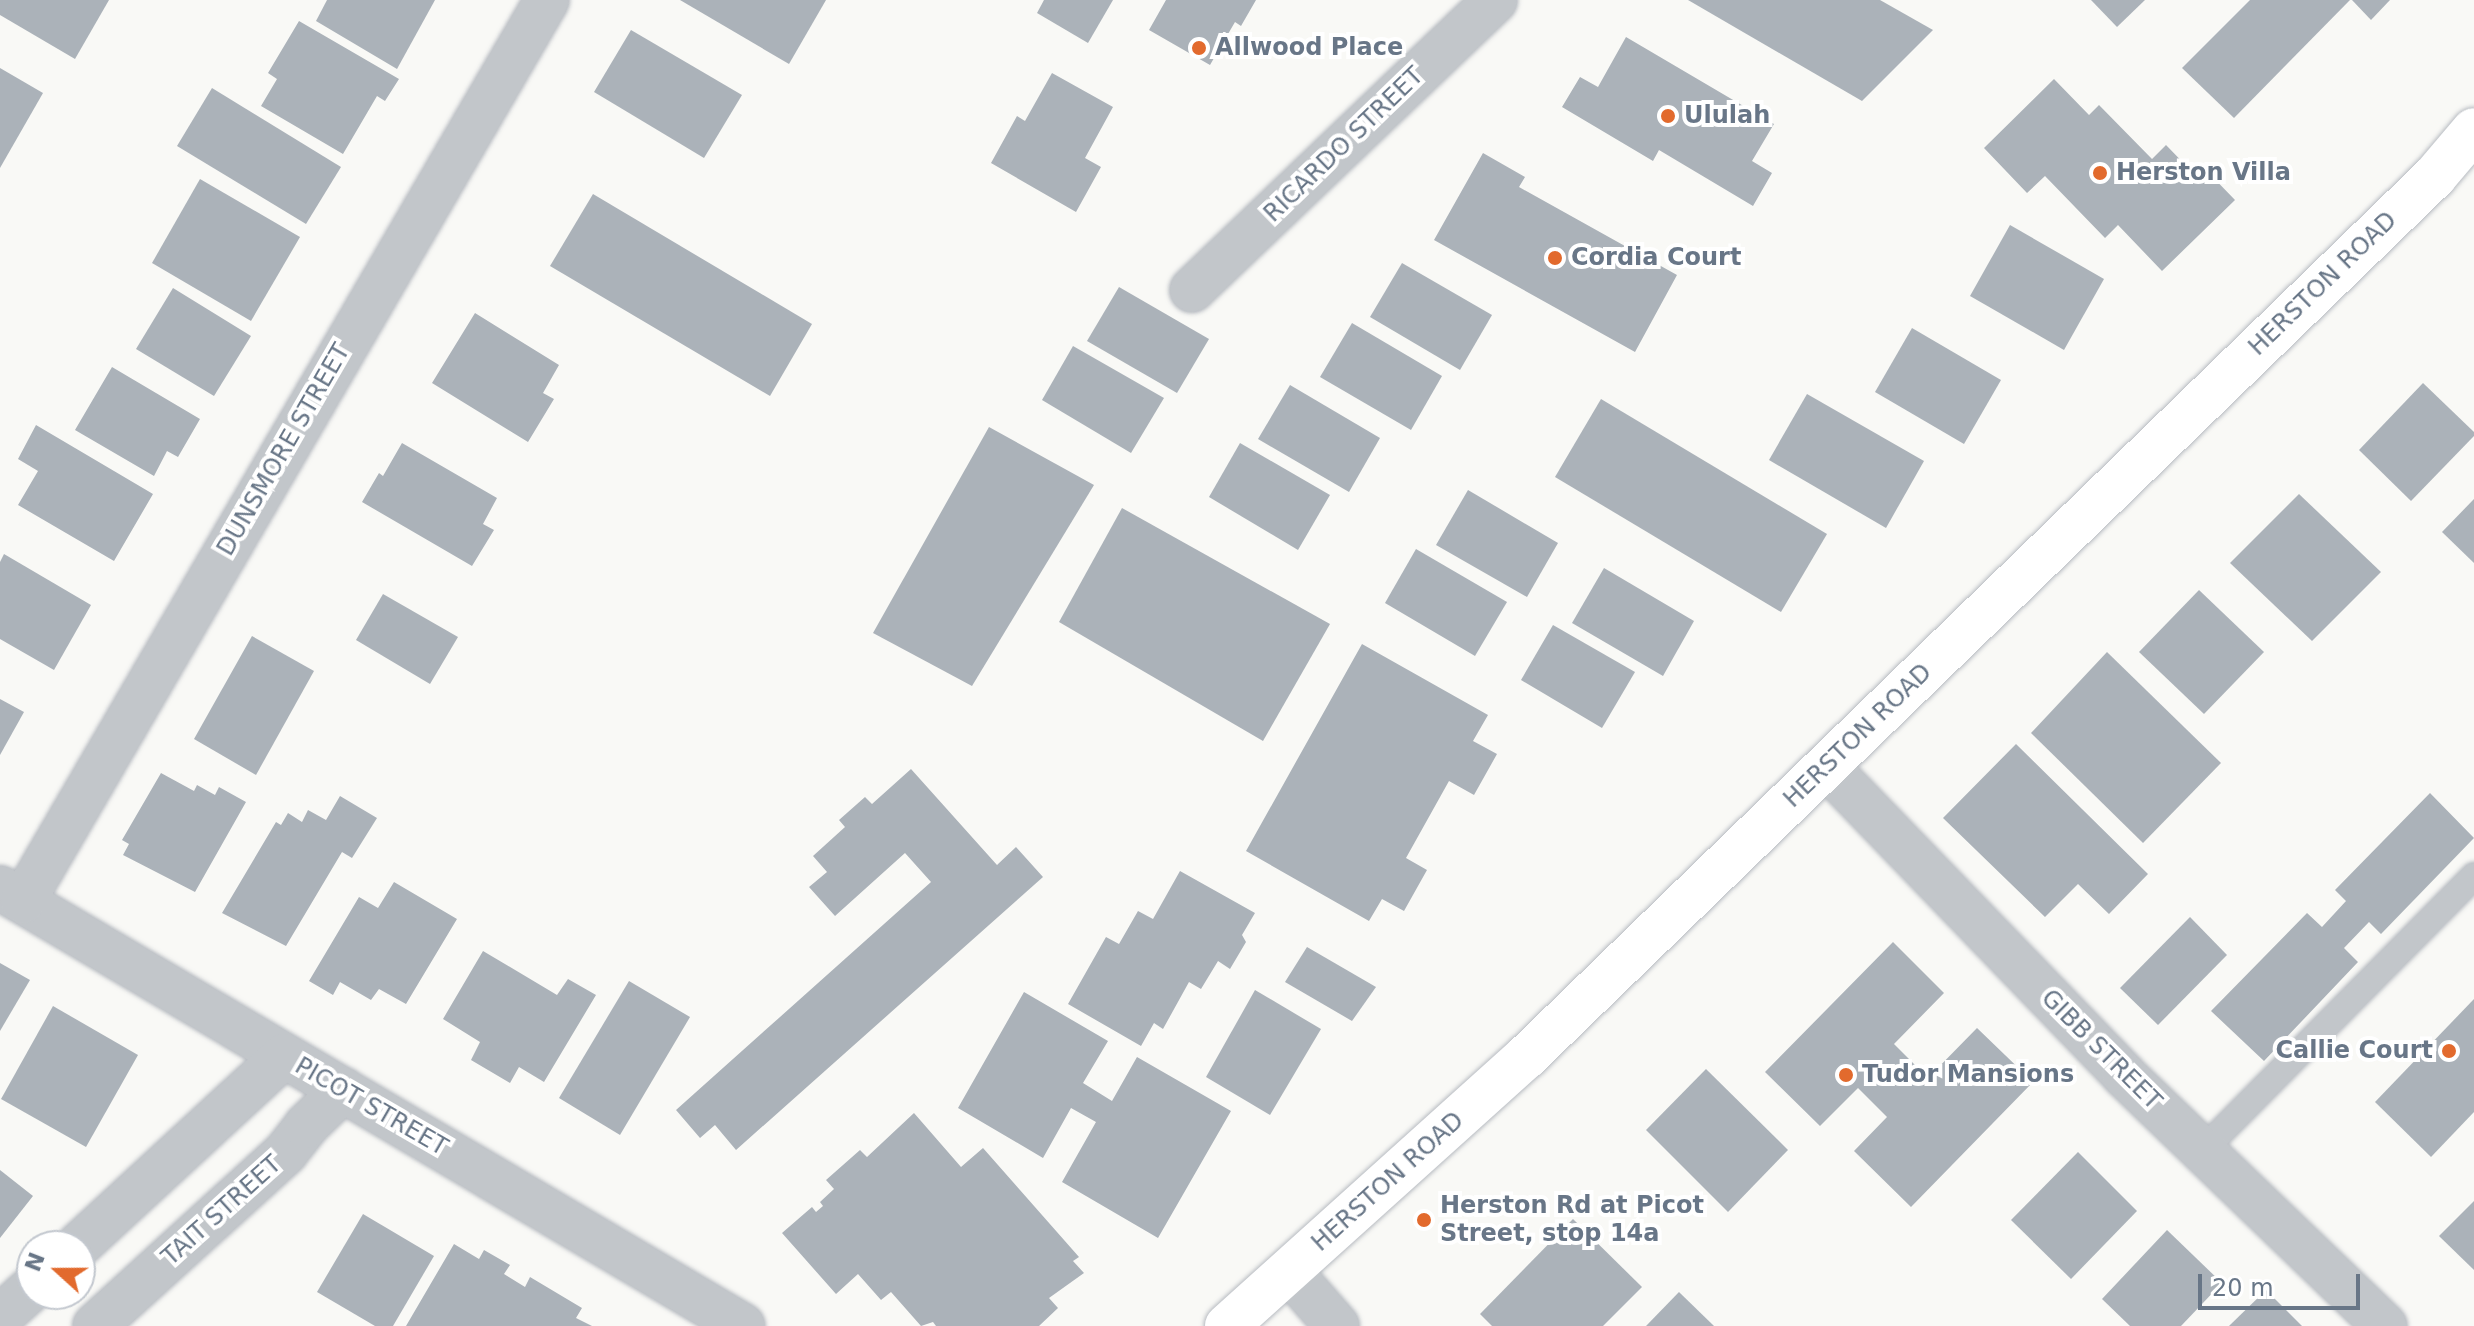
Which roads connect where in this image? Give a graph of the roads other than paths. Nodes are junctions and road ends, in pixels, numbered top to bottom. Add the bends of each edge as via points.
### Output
1 (547, 0) edge
2 (1495, 0) edge
3 (2474, 130) edge
4 (1192, 290) dead end
5 (1826, 766) junction
6 (2474, 876) edge
7 (12, 894) edge
8 (284, 1056) junction
9 (343, 1090) junction
10 (2202, 1151) junction
11 (95, 1230) edge
12 (1289, 1271) junction
13 (16, 1302) edge
14 (0, 1317) edge
15 (95, 1326) edge
16 (743, 1326) edge
17 (1227, 1326) edge
18 (1337, 1326) edge
19 (2385, 1326) edge

1 - 7 street, DUNSMORE STREET
2 - 4 street, RICARDO STREET
3 - 5 main road, HERSTON ROAD via 2423,187
5 - 10 street, GIBB STREET
5 - 12 main road, HERSTON ROAD via 1526,1057
6 - 10 lane
7 - 8 street, PICOT STREET
8 - 9 street, PICOT STREET
8 - 11 street
9 - 15 street, TAIT STREET via 286,1152
9 - 16 street, PICOT STREET
10 - 19 street, GIBB STREET
12 - 17 main road, HERSTON ROAD
12 - 18 street
13 - 14 street

